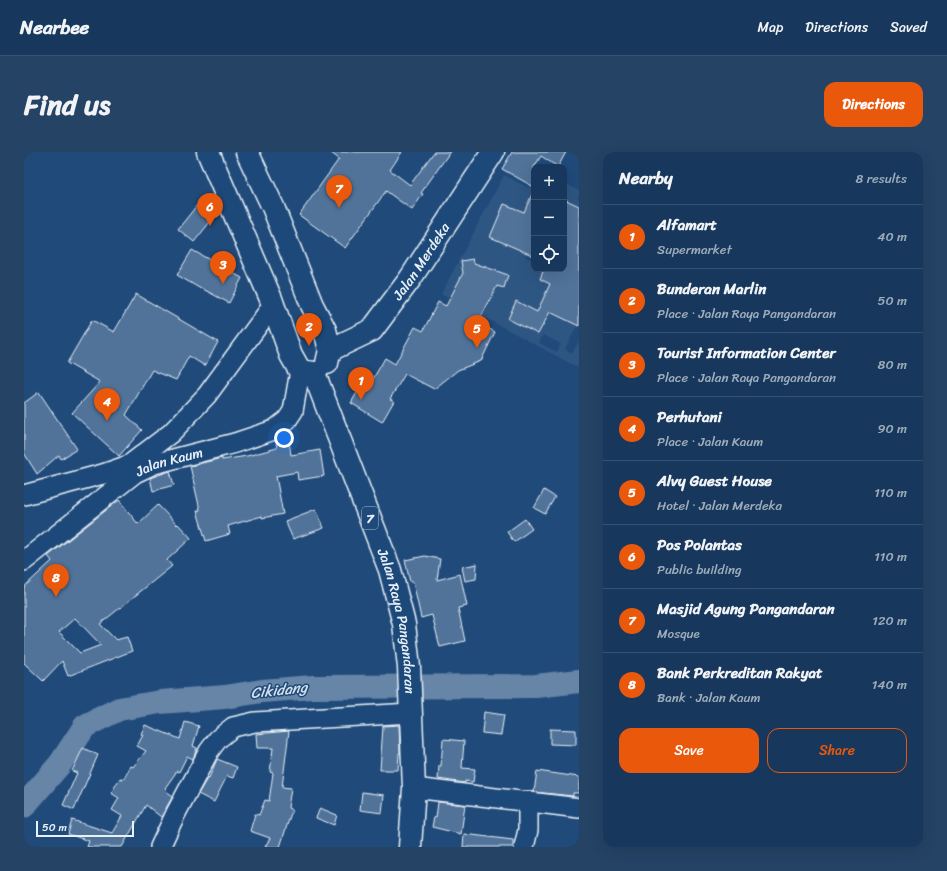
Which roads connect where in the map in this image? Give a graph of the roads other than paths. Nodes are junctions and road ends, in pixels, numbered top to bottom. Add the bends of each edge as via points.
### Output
1 (208, 152) edge
2 (247, 152) edge
3 (493, 152) edge
4 (273, 305) junction
5 (330, 350) junction
6 (307, 372) junction
7 (24, 494) edge
8 (24, 561) edge
9 (411, 707) junction
10 (414, 788) junction
11 (528, 801) junction
12 (579, 808) edge
13 (160, 847) edge
14 (410, 847) edge
15 (524, 847) edge

1 - 4 highway, Jalan Raya Pangandaran / 7
2 - 5 highway via 325,330
3 - 5 highway, Jalan Merdeka via 410,279 372,330
4 - 6 highway, Jalan Raya Pangandaran / 7 via 291,356
4 - 7 street, Jalan Kaum via 207,395 171,433 129,465
5 - 6 highway via 327,363 322,368
6 - 8 street, Jalan Kaum via 293,411 287,420 274,430 154,464 135,473
6 - 9 highway, Jalan Raya Pangandaran / 7 via 390,570 404,624
9 - 10 highway, Jalan Raya Pangandaran / 7
9 - 13 street via 254,722 233,727 218,739 209,751
10 - 11 street
10 - 14 highway, Jalan Raya Pangandaran / 7
11 - 12 street
11 - 15 street via 528,830

